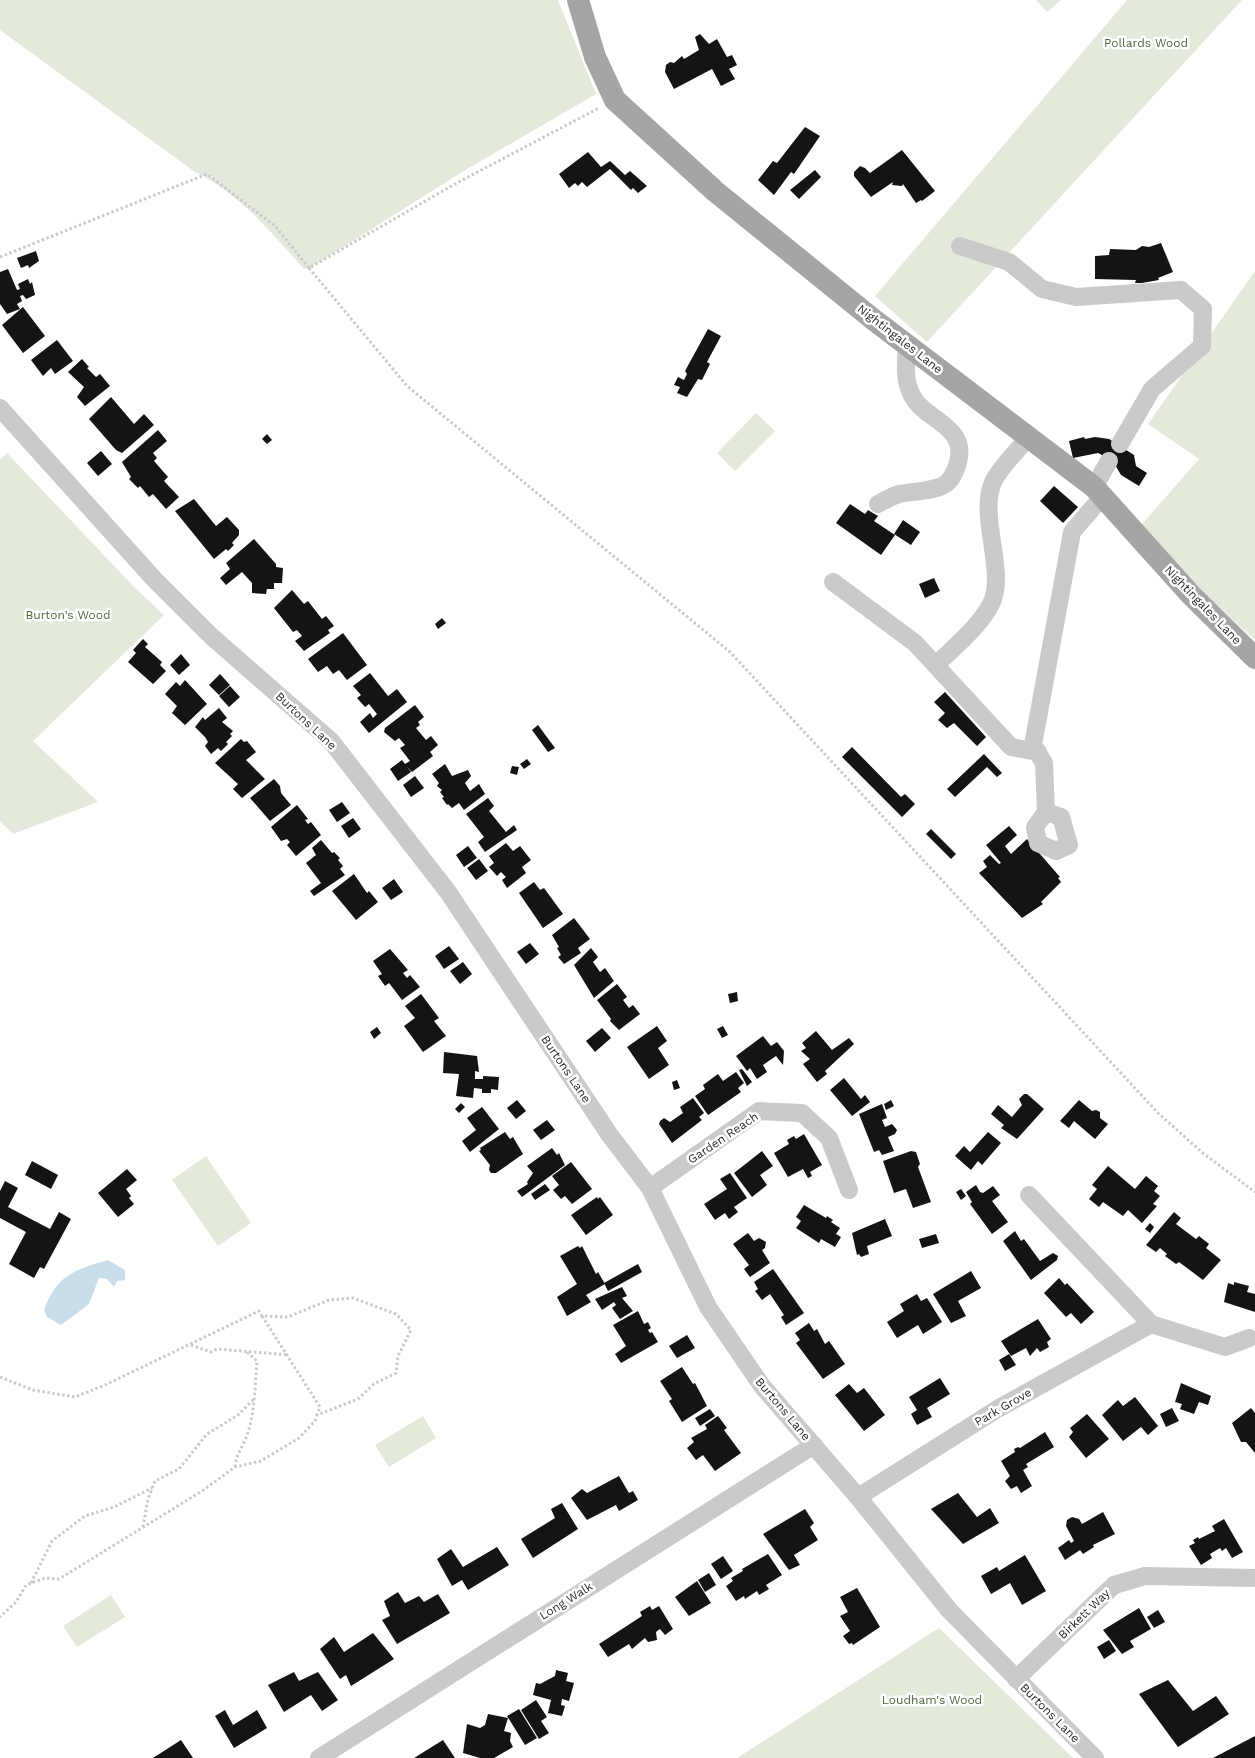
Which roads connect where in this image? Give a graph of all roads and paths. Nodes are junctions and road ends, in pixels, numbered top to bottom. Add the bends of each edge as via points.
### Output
1 (578, 0) edge
2 (615, 100) junction
3 (960, 246) dead end
4 (0, 257) edge
5 (309, 268) junction
6 (907, 345) junction
7 (0, 408) edge
8 (1029, 438) junction
9 (1120, 444) dead end
10 (1109, 461) dead end
11 (1098, 491) junction
12 (878, 504) dead end
13 (833, 582) dead end
14 (1255, 658) edge
15 (937, 664) junction
16 (1038, 752) junction
17 (1046, 812) dead end
18 (650, 1188) junction
19 (849, 1190) dead end
20 (1255, 1192) edge
21 (1028, 1195) dead end
22 (262, 1316) junction
23 (1151, 1324) junction
24 (1249, 1338) dead end
25 (190, 1344) junction
26 (246, 1352) junction
27 (289, 1355) junction
28 (0, 1377) edge
29 (254, 1399) junction
30 (317, 1415) junction
31 (814, 1445) junction
32 (235, 1468) junction
33 (152, 1488) junction
34 (858, 1497) junction
35 (143, 1527) junction
36 (1255, 1578) edge
37 (31, 1583) junction
38 (0, 1617) edge
39 (1016, 1679) junction
40 (319, 1758) edge
41 (1095, 1758) edge

1 - 2 main road, Nightingales Lane via 594,57
2 - 5 path via 456,184
2 - 6 main road, Nightingales Lane via 716,192
3 - 9 street via 1009,262 1042,289 1076,297 1181,290 1204,309 1202,346 1152,389
4 - 5 path via 207,174 275,226
5 - 20 path via 407,386 730,652 1158,1113 1204,1154
6 - 8 main road, Nightingales Lane
6 - 12 street via 906,371 910,392 916,402 946,425 958,441 960,457 947,484 896,495
7 - 18 street, Burtons Lane via 154,579 211,636 331,741 448,892 609,1134
8 - 11 main road, Nightingales Lane
8 - 15 street via 993,481 988,496 996,587 991,604
10 - 11 street
11 - 14 main road, Nightingales Lane via 1191,595
11 - 16 street via 1072,532 1033,745
13 - 15 street via 915,643
15 - 16 street via 1011,747
16 - 17 street via 1044,763
18 - 19 street, Garden Reach via 760,1111 802,1113 829,1138
18 - 31 street, Burtons Lane via 708,1307 762,1386
21 - 23 street
22 - 25 path via 259,1311
22 - 27 path
22 - 30 path via 288,1317 328,1300 353,1298 396,1314 411,1330 398,1356 396,1373 374,1384 358,1399
23 - 24 street via 1225,1347
23 - 34 street, Park Grove via 999,1408
25 - 26 path via 211,1352
25 - 28 path via 75,1397 33,1390
26 - 27 path
26 - 29 path via 257,1362
27 - 30 path via 320,1406
29 - 32 path via 248,1435 236,1456
29 - 33 path via 238,1415 207,1434 180,1469 155,1481
30 - 32 path via 299,1438 261,1461
31 - 34 street, Burtons Lane
31 - 40 street, Long Walk
32 - 35 path
33 - 35 path
33 - 37 path via 114,1507 85,1516 52,1541
34 - 39 street, Burtons Lane via 949,1610
35 - 37 path via 59,1579 45,1578
36 - 39 street, Birkett Way via 1145,1576 1114,1585
37 - 38 path
39 - 41 street, Burtons Lane

